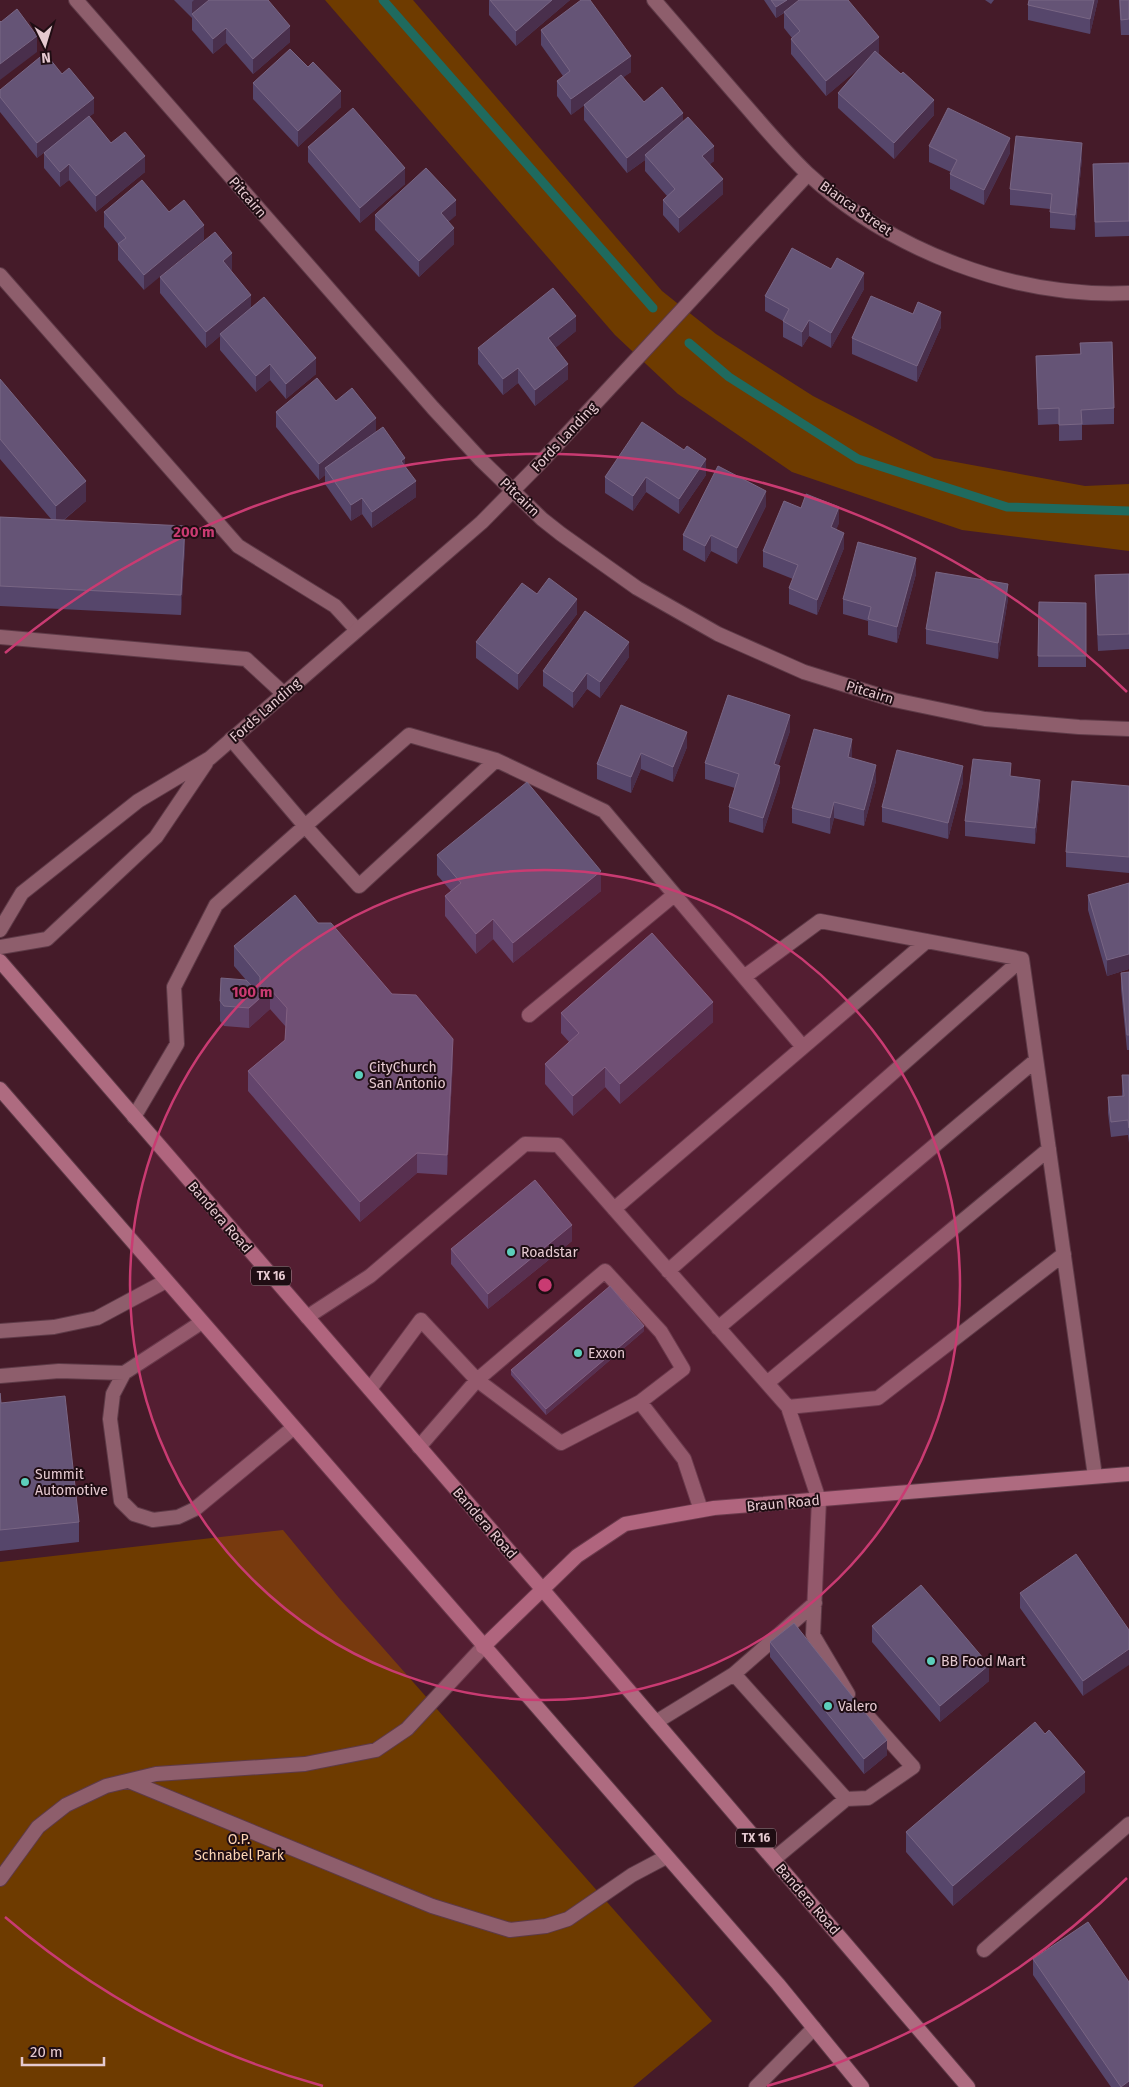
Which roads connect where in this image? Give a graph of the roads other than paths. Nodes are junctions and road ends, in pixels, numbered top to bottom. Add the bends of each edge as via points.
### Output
1 (76, 0) edge
2 (654, 0) edge
3 (808, 174) junction
4 (0, 275) edge
5 (1129, 293) edge
6 (513, 489) junction
7 (357, 630) junction
8 (0, 637) edge
9 (284, 694) junction
10 (1129, 728) edge
11 (231, 740) junction
12 (210, 758) junction
13 (496, 760) junction
14 (305, 826) junction
15 (674, 895) junction
16 (0, 930) edge
17 (927, 941) junction
18 (0, 947) edge
19 (1022, 959) junction
20 (0, 961) edge
21 (744, 977) junction
22 (529, 1015) dead end
23 (803, 1047) junction
24 (1036, 1060) junction
25 (0, 1089) edge
26 (134, 1117) junction
27 (1049, 1149) junction
28 (614, 1209) junction
29 (1064, 1254) junction
30 (668, 1271) junction
31 (166, 1281) junction
32 (307, 1316) junction
33 (202, 1322) junction
34 (718, 1328) junction
35 (0, 1331) edge
36 (124, 1373) junction
37 (0, 1376) edge
38 (478, 1380) junction
39 (767, 1384) junction
40 (370, 1389) junction
41 (640, 1402) junction
42 (788, 1407) junction
43 (293, 1428) junction
44 (419, 1447) junction
45 (1129, 1474) edge
46 (1095, 1476) junction
47 (819, 1500) junction
48 (702, 1510) junction
49 (543, 1590) junction
50 (815, 1602) junction
51 (483, 1647) junction
52 (734, 1674) junction
53 (656, 1722) junction
54 (129, 1781) junction
55 (846, 1798) junction
56 (1129, 1824) edge
57 (666, 1857) junction
58 (774, 1859) junction
59 (0, 1878) edge
60 (984, 1950) dead end
61 (814, 2028) junction
62 (756, 2087) edge
63 (862, 2087) edge
64 (968, 2087) edge

1 - 6 street, Pitcairn via 432,408
2 - 3 street, Bianca Street
3 - 5 street, Bianca Street via 848,205 930,254 1021,283 1068,290
3 - 6 street, Fords Landing
4 - 7 street via 238,546 335,606
6 - 7 street, Fords Landing via 482,522
6 - 10 street, Pitcairn via 554,529 636,588 718,634 804,672 894,700 986,719
7 - 9 street, Fords Landing
8 - 9 street via 246,659
9 - 11 street, Fords Landing
11 - 12 street, Fords Landing
11 - 14 street
12 - 16 street, Fords Landing via 138,801 22,893
12 - 18 street, Fords Landing via 156,837 47,940
13 - 14 street via 409,736
13 - 14 street via 359,886
13 - 15 street via 604,811
14 - 26 street via 216,905 174,987 177,1044
15 - 21 street
15 - 22 street
17 - 19 street
17 - 21 street via 820,921
17 - 23 street
19 - 24 street
19 - 30 street
20 - 26 main road, Bandera Road / TX 16
21 - 23 street
23 - 28 street
24 - 27 street
24 - 34 street
25 - 31 main road
26 - 32 main road, Bandera Road / TX 16
27 - 29 street
27 - 39 street
28 - 30 street
28 - 32 street via 558,1145 525,1144 370,1276
29 - 42 street via 878,1398
29 - 46 street
30 - 34 street
31 - 33 main road
31 - 35 street via 97,1318 54,1327
32 - 40 main road, Bandera Road / TX 16
33 - 36 street
33 - 43 main road
34 - 39 street
36 - 37 street via 59,1371
36 - 43 street via 113,1394 110,1419 121,1501 134,1514 153,1520 178,1517 195,1509
38 - 40 street via 421,1320
38 - 41 street via 561,1443
38 - 41 street via 605,1270 661,1332 683,1369
38 - 44 street
39 - 42 street
40 - 44 main road, Bandera Road / TX 16
41 - 48 street via 684,1459
42 - 47 street
43 - 51 main road
44 - 49 main road, Bandera Road / TX 16
45 - 46 main road, Braun Road
46 - 47 main road, Braun Road
47 - 48 main road, Braun Road
47 - 50 street
48 - 49 main road, Braun Road via 626,1524 577,1556
49 - 51 main road, Braun Road
49 - 53 main road, Bandera Road / TX 16
50 - 52 street
50 - 55 street via 814,1635 845,1690 913,1767 868,1798
51 - 54 street via 407,1729 376,1750 305,1764 156,1774
51 - 57 main road
52 - 53 street
52 - 55 street
53 - 58 main road, Bandera Road / TX 16
54 - 57 street via 432,1906 510,1930 546,1926 568,1919 632,1875
54 - 59 street via 106,1786 66,1805 38,1827
55 - 58 street
56 - 60 street
57 - 61 main road
58 - 64 main road, Bandera Road / TX 16
61 - 62 street
61 - 63 main road

